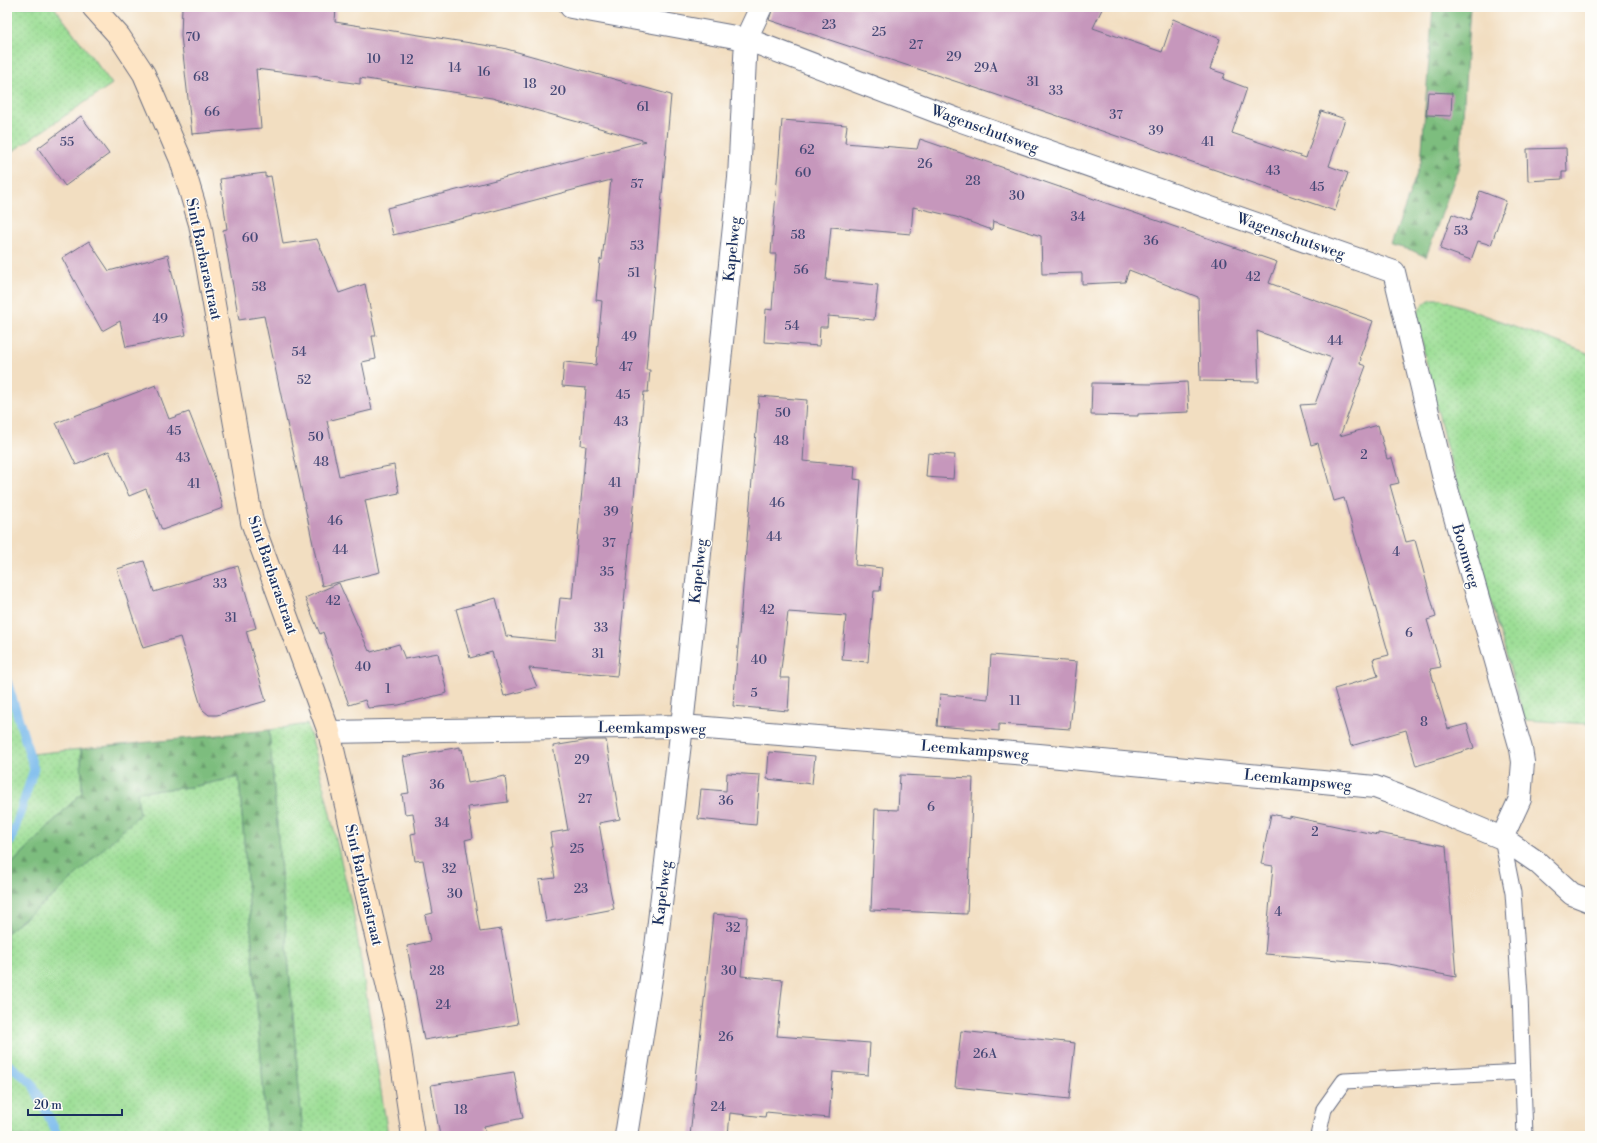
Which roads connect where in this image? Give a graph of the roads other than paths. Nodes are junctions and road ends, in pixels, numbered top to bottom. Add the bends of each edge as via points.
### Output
1 (93, 7) edge
2 (571, 7) edge
3 (761, 7) edge
4 (746, 39) junction
5 (1394, 272) joint
6 (682, 726) junction
7 (329, 732) junction
8 (1502, 838) junction
9 (1590, 901) edge
10 (1522, 1072) junction
11 (413, 1136) edge
12 (626, 1136) edge
13 (1318, 1136) edge
14 (1525, 1136) edge

1 - 7 street, Sint Barbarastraat via 119,36 144,74 181,160 200,224 252,522
2 - 4 street, Wagenschutsweg
3 - 4 street, Kapelweg
4 - 5 street, Wagenschutsweg via 956,119
4 - 6 street, Kapelweg via 739,178
5 - 8 street, Boomweg via 1443,475 1524,762 1520,799
6 - 7 street, Leemkampsweg
6 - 8 street, Leemkampsweg via 1039,755 1375,788
6 - 12 street, Kapelweg via 656,947
7 - 11 street, Sint Barbarastraat via 395,1018
8 - 9 street, Leemkampsweg via 1537,862 1572,894
8 - 10 lane via 1513,893
10 - 13 lane via 1344,1081 1324,1109
10 - 14 lane

